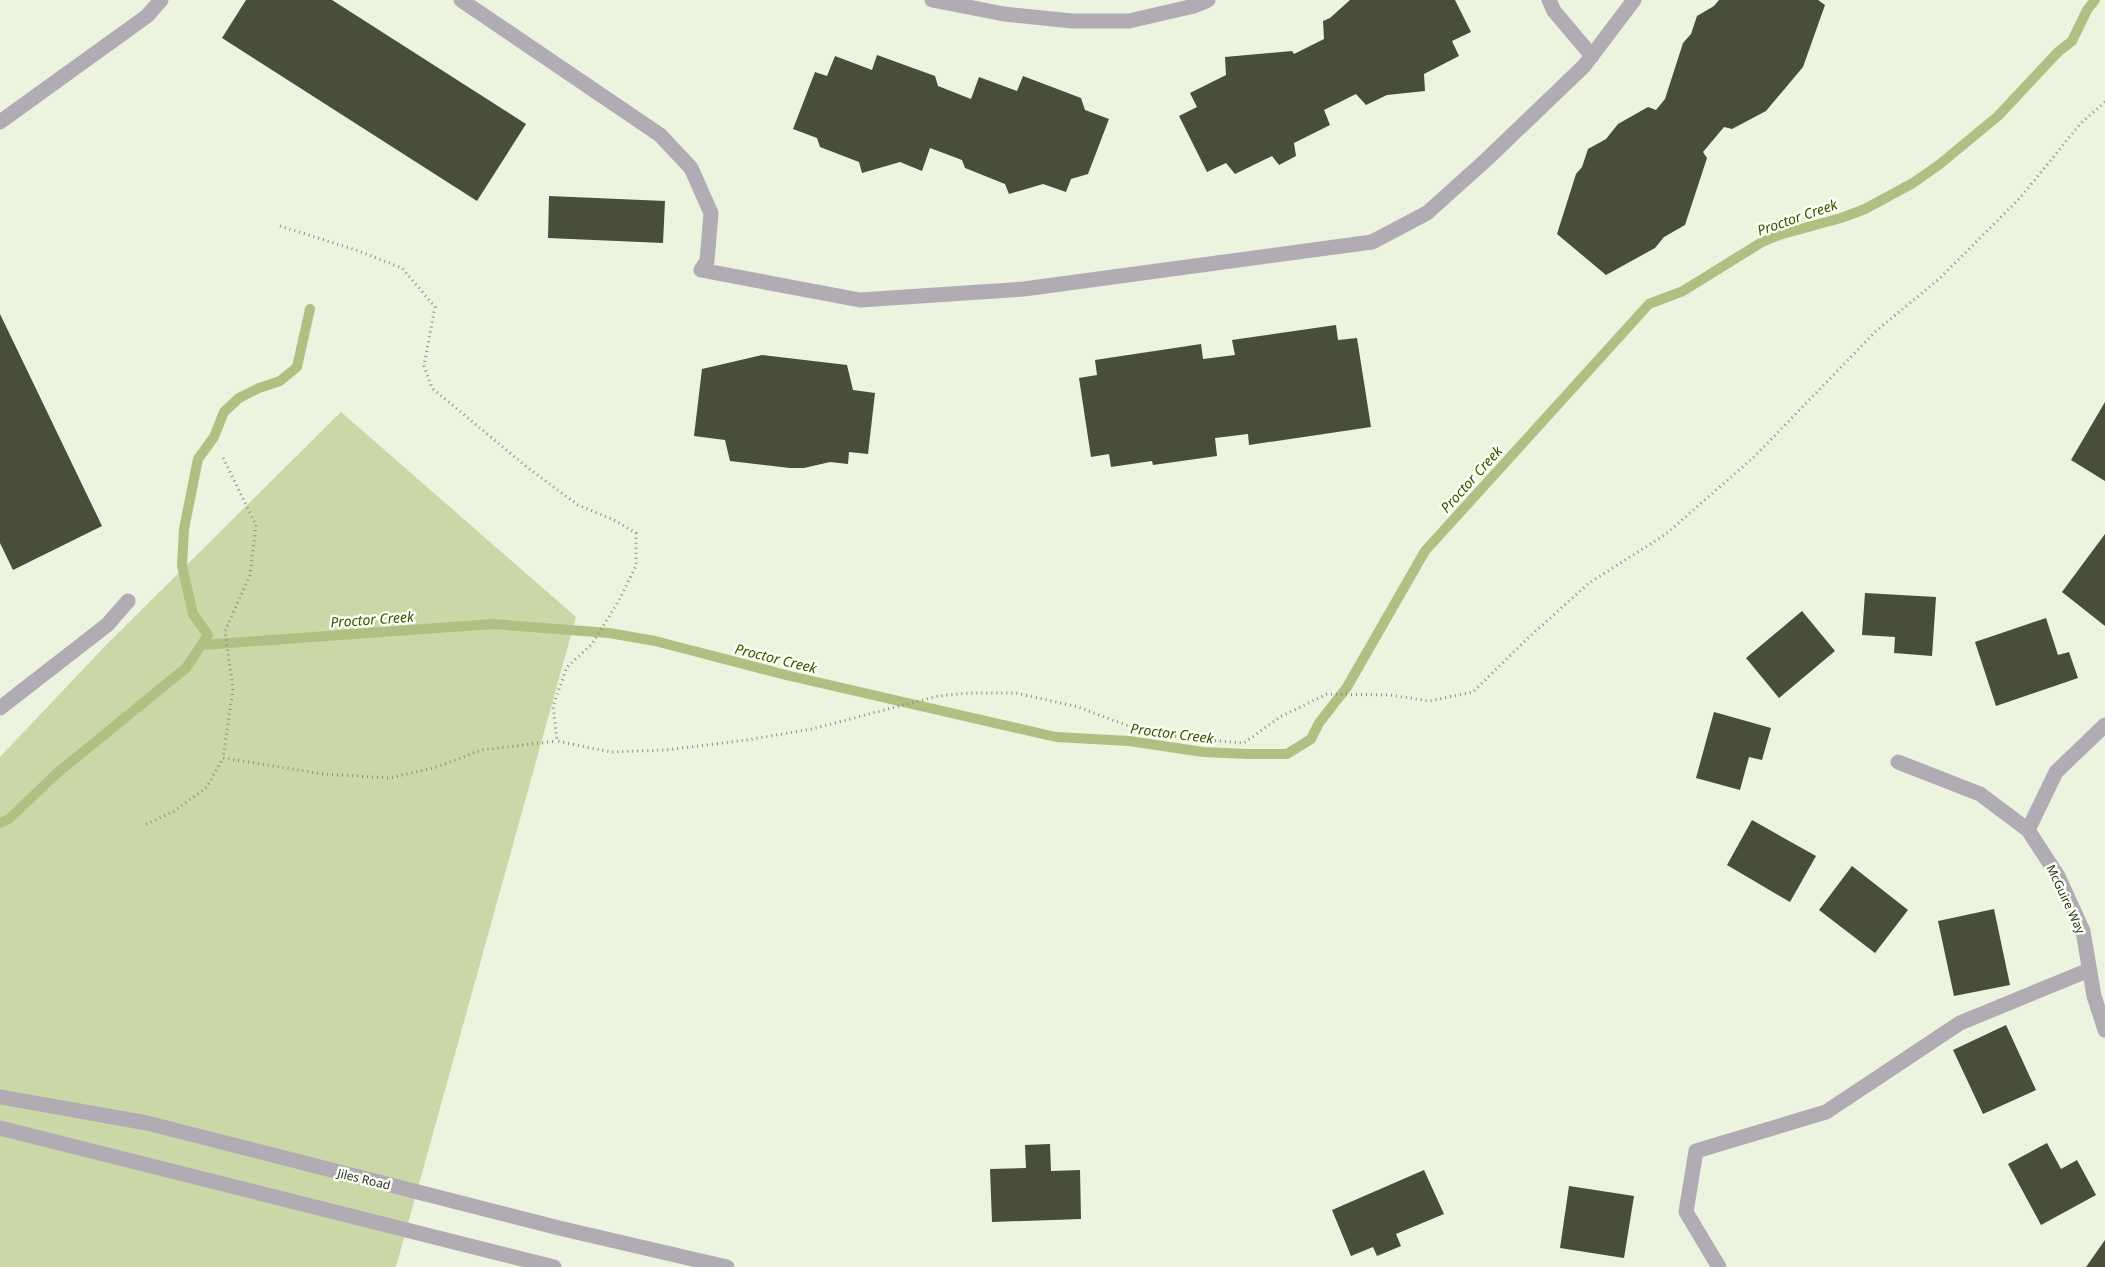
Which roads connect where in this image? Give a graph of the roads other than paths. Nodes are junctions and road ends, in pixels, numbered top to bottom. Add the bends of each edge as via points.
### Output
1 (161, 0) edge
2 (461, 0) edge
3 (932, 0) edge
4 (1208, 0) edge
5 (1549, 0) edge
6 (1634, 0) edge
7 (1592, 56) junction
8 (0, 122) edge
9 (128, 602) dead end
10 (0, 708) edge
11 (2105, 725) edge
12 (1898, 762) dead end
13 (2028, 830) junction
14 (2089, 970) junction
15 (2105, 1030) edge
16 (0, 1098) edge
17 (0, 1128) edge
18 (554, 1267) edge
19 (727, 1267) edge
20 (1719, 1267) edge

1 - 8 street via 147,16
2 - 7 street via 660,135 691,168 712,213 707,261 701,270 860,300 1024,289 1372,242 1427,212 1486,160
3 - 4 street via 1004,14 1072,21 1129,21
5 - 7 street via 1554,11
6 - 7 street
9 - 10 street via 107,626
11 - 13 street via 2056,772
12 - 13 street, McGuire Way via 1980,794
13 - 14 street, McGuire Way via 2058,876 2083,931
14 - 15 street, McGuire Way
14 - 20 street via 1960,1023 1826,1112 1696,1151 1686,1212
16 - 19 street, Jiles Road via 147,1124
17 - 18 street

